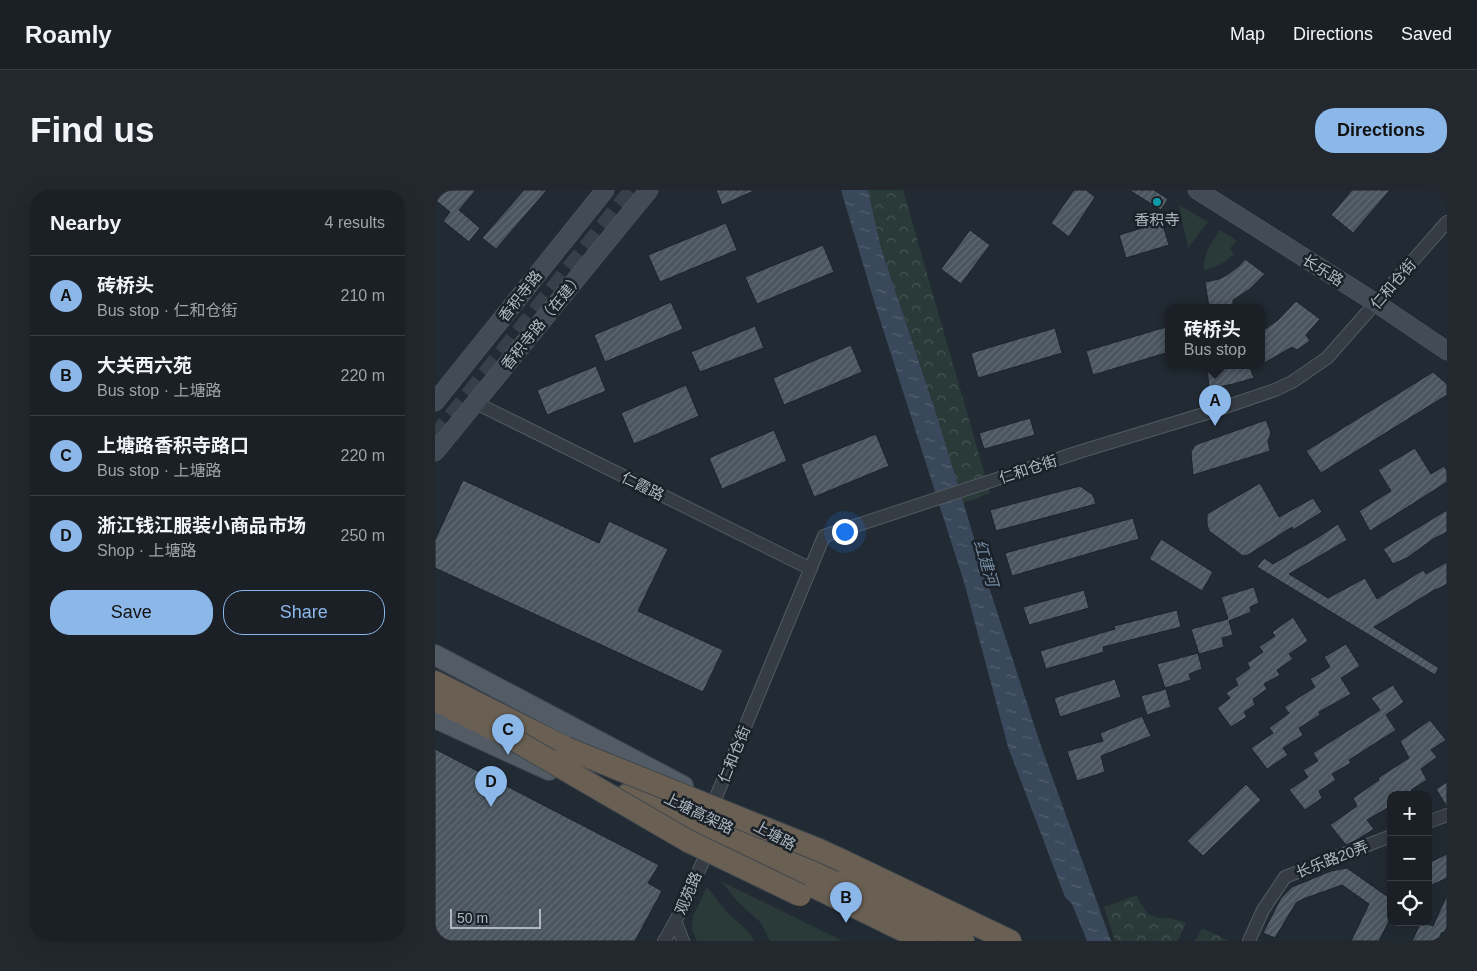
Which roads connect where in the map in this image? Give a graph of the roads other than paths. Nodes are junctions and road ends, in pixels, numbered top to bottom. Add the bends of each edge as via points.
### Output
1 (605, 190) edge
2 (613, 190) edge
3 (640, 190) edge
4 (649, 190) edge
5 (1197, 190) edge
6 (1447, 222) edge
7 (551, 257) junction
8 (585, 268) junction
9 (1376, 303) junction
10 (1447, 351) edge
11 (435, 402) edge
12 (475, 402) junction
13 (435, 452) edge
14 (811, 569) junction
15 (435, 655) edge
16 (435, 682) edge
17 (435, 700) edge
18 (435, 718) edge
19 (511, 738) junction
20 (566, 748) junction
21 (714, 802) junction
22 (1447, 815) edge
23 (1432, 821) edge
24 (1387, 838) edge
25 (711, 845) junction
26 (676, 923) junction
27 (664, 941) edge
28 (683, 941) edge
29 (895, 941) edge
30 (909, 941) edge
31 (925, 941) edge
32 (963, 941) edge
33 (985, 941) edge
34 (1010, 941) edge
35 (1249, 941) edge

1 - 7 main road, 香积寺路
2 - 7 main road via 581,230
3 - 8 main road via 595,245
4 - 8 main road, 香积寺路（在建）
5 - 9 main road, 长乐路
6 - 9 street, 仁和仓街
7 - 11 main road, 香积寺路
8 - 12 main road, 香积寺路（在建）
9 - 10 main road, 长乐路
9 - 14 street, 仁和仓街 via 1327,358 1292,382 1207,413 824,536
12 - 13 main road, 香积寺路（在建）
12 - 14 street, 仁霞路
14 - 21 street, 仁和仓街
15 - 21 main road, 上塘路
16 - 20 highway, 上塘高架路
17 - 19 highway, 上塘高架路
18 - 25 main road
19 - 29 highway, bridge via 687,841
19 - 31 highway, 上塘高架路, bridge
20 - 32 highway, 上塘高架路, bridge
20 - 34 highway, bridge via 819,850
21 - 33 main road, 上塘路
22 - 23 street
24 - 35 street, 长乐路20弄 via 1285,877 1263,910
25 - 26 street, 观苑路
25 - 30 main road
26 - 27 street, 观苑路
26 - 28 street

